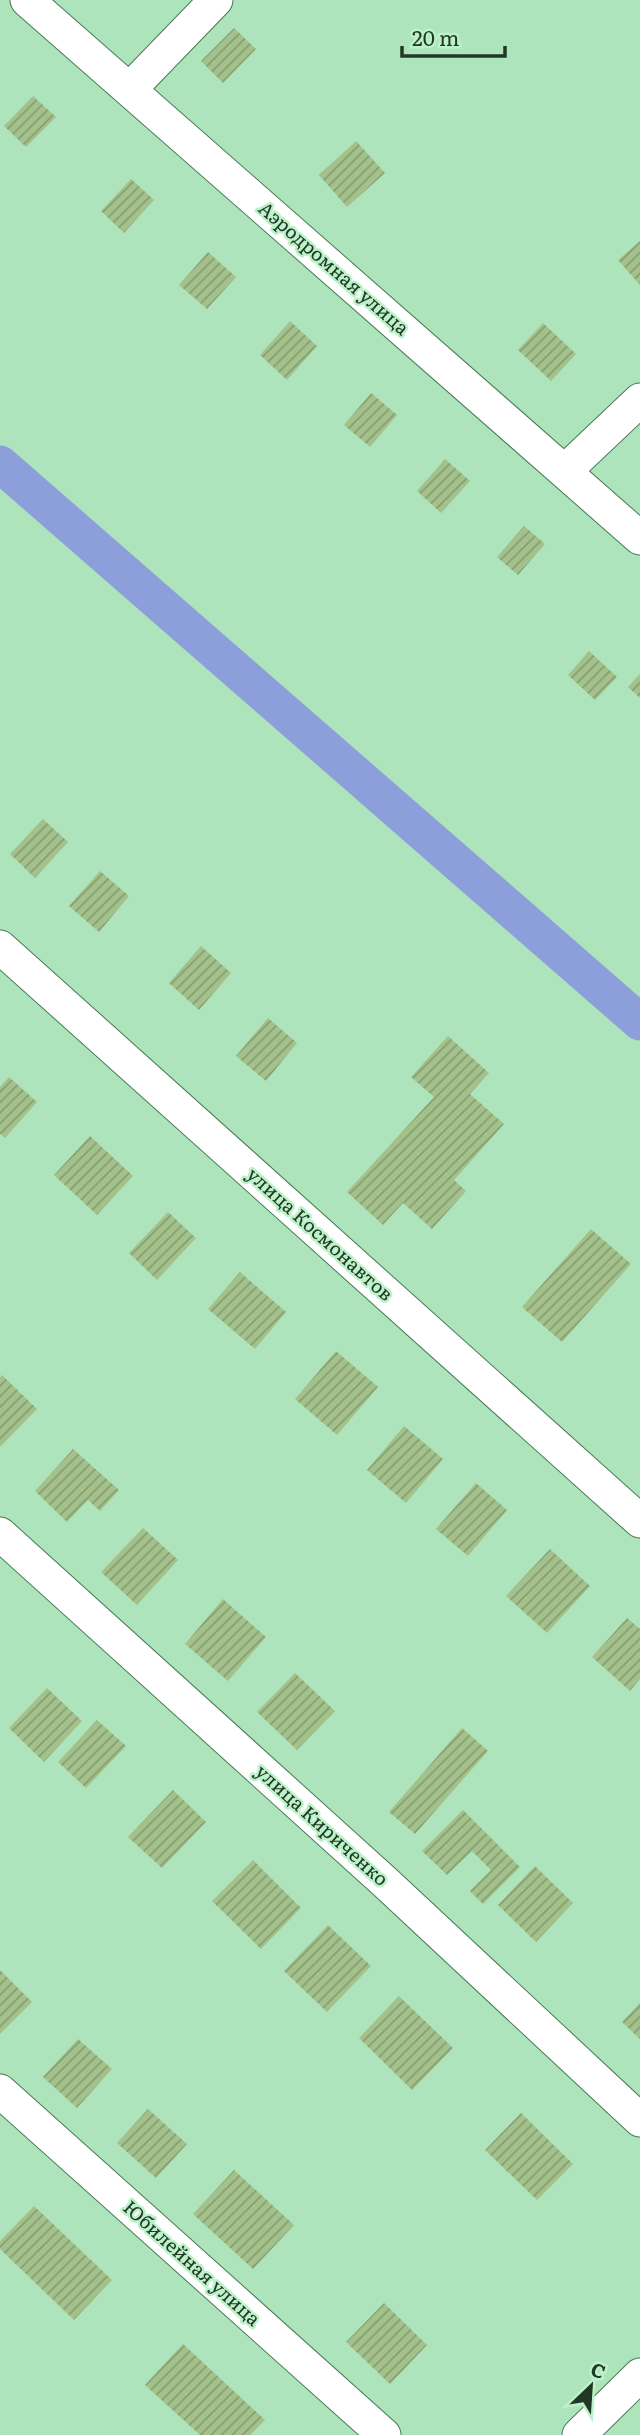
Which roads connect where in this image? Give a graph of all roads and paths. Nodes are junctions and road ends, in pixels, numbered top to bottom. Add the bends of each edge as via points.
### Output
1 (27, 0) edge
2 (216, 0) edge
3 (130, 89) junction
4 (640, 400) edge
5 (565, 471) junction
6 (640, 538) edge
7 (0, 947) edge
8 (640, 1521) edge
9 (0, 1534) edge
10 (0, 2091) edge
11 (640, 2120) edge
12 (640, 2375) edge
13 (384, 2435) edge
14 (579, 2435) edge

1 - 3 street, Аэродромная улица
2 - 3 street
3 - 5 street, Аэродромная улица
4 - 5 street
5 - 6 street, Аэродромная улица
7 - 8 street, улица Космонавтов
9 - 11 street, улица Кириченко
10 - 13 street, Юбилейная улица
12 - 14 street

